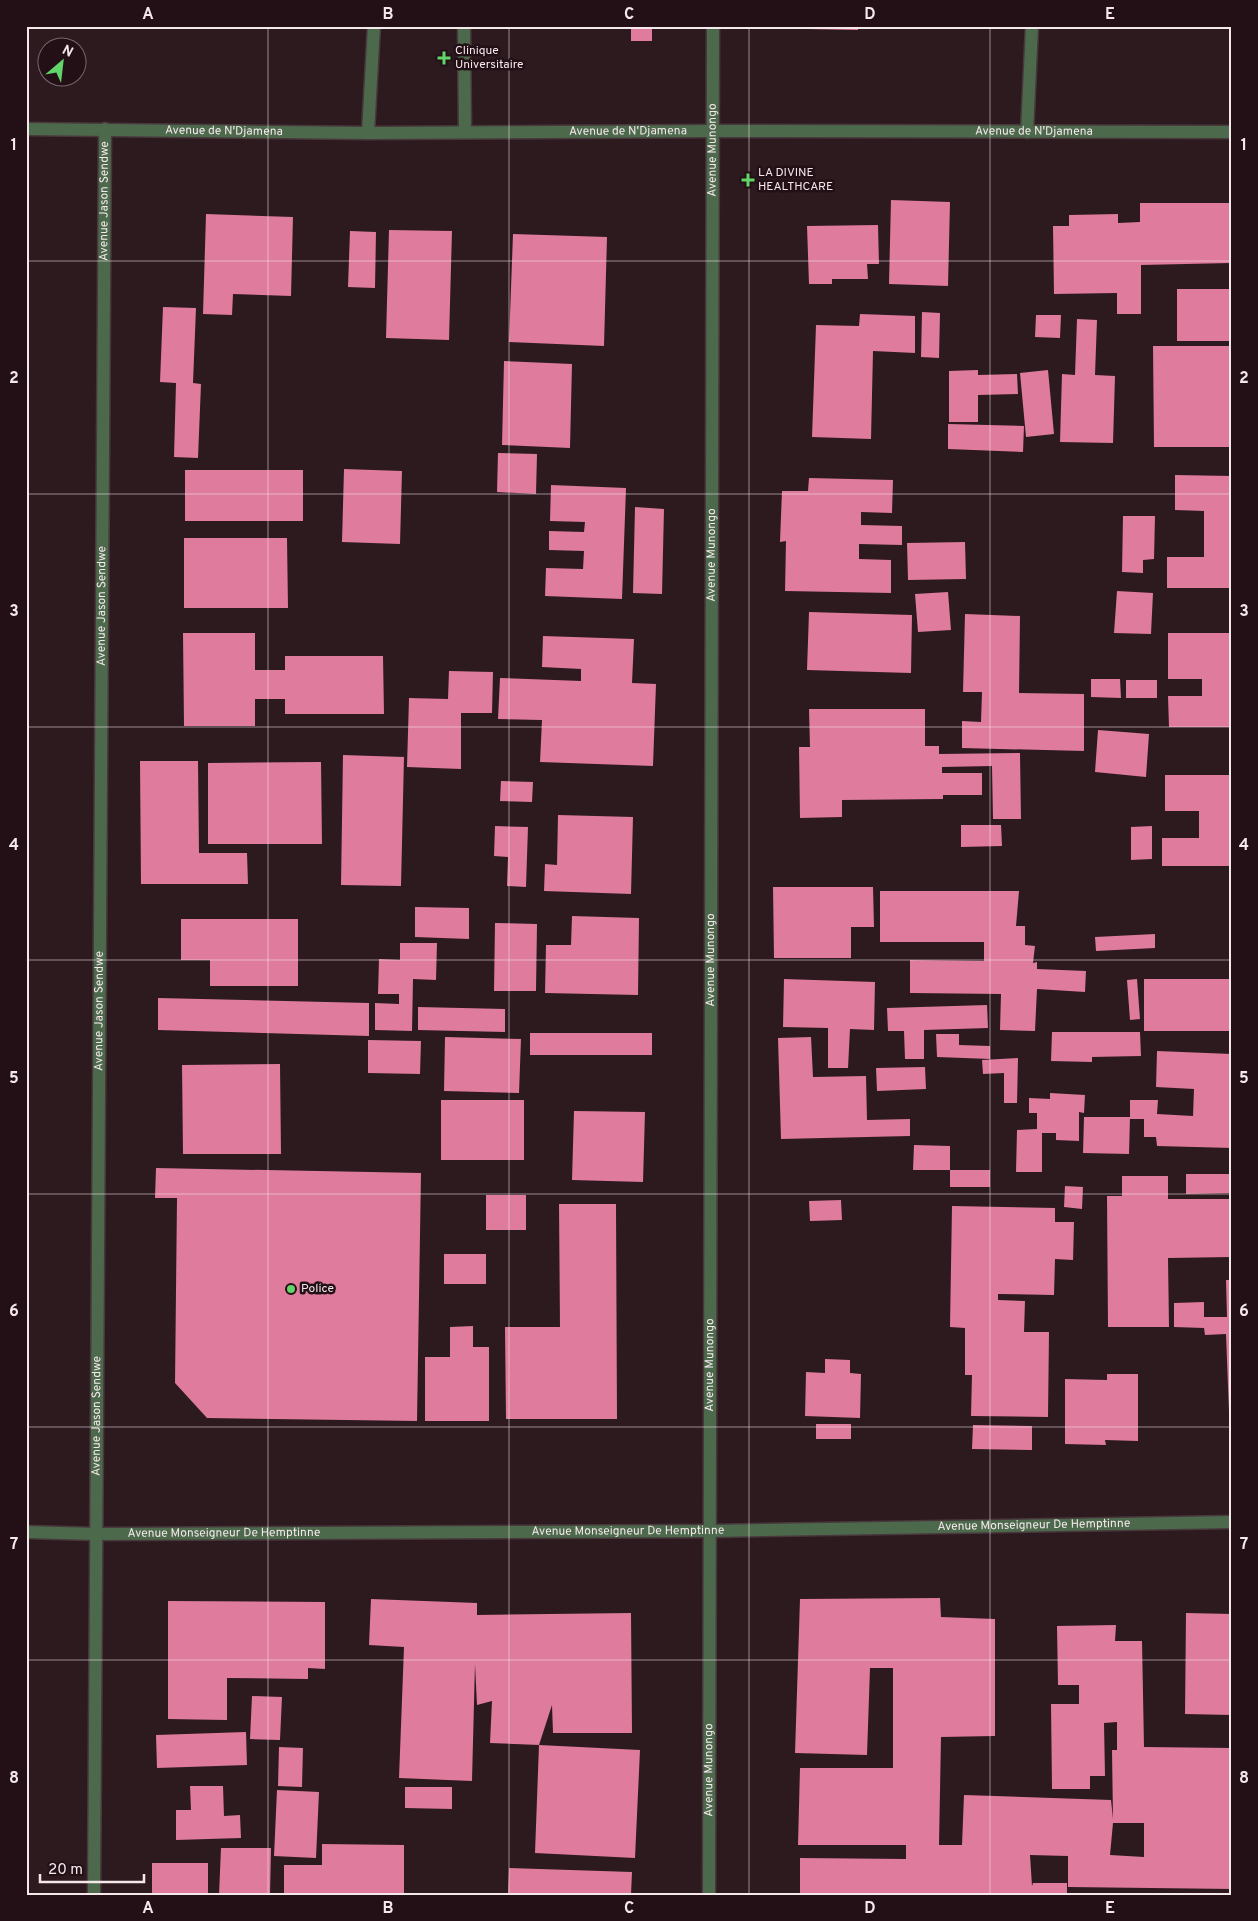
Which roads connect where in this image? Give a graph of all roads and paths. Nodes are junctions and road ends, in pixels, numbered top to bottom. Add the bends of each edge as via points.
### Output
1 (374, 26) edge
2 (464, 26) edge
3 (713, 26) edge
4 (1032, 26) edge
5 (26, 129) edge
6 (105, 129) junction
7 (712, 131) junction
8 (465, 132) junction
9 (1027, 132) junction
10 (1232, 132) edge
11 (368, 133) junction
12 (1232, 1522) edge
13 (711, 1531) junction
14 (26, 1532) edge
15 (96, 1534) junction
16 (94, 1895) edge
17 (709, 1895) edge

1 - 11 street
2 - 8 street
3 - 7 street, Avenue Munongo
4 - 9 street
5 - 6 street, Avenue de N'Djamena
6 - 11 street, Avenue de N'Djamena
6 - 15 street, Avenue Jason Sendwe
7 - 8 street, Avenue de N'Djamena
7 - 9 street, Avenue de N'Djamena
7 - 13 street, Avenue Munongo
8 - 11 street, Avenue de N'Djamena
9 - 10 street, Avenue de N'Djamena
12 - 13 street, Avenue Monseigneur De Hemptinne
13 - 15 street, Avenue Monseigneur De Hemptinne
13 - 17 street, Avenue Munongo
14 - 15 street, Avenue Monseigneur De Hemptinne
15 - 16 street, Avenue Jason Sendwe

